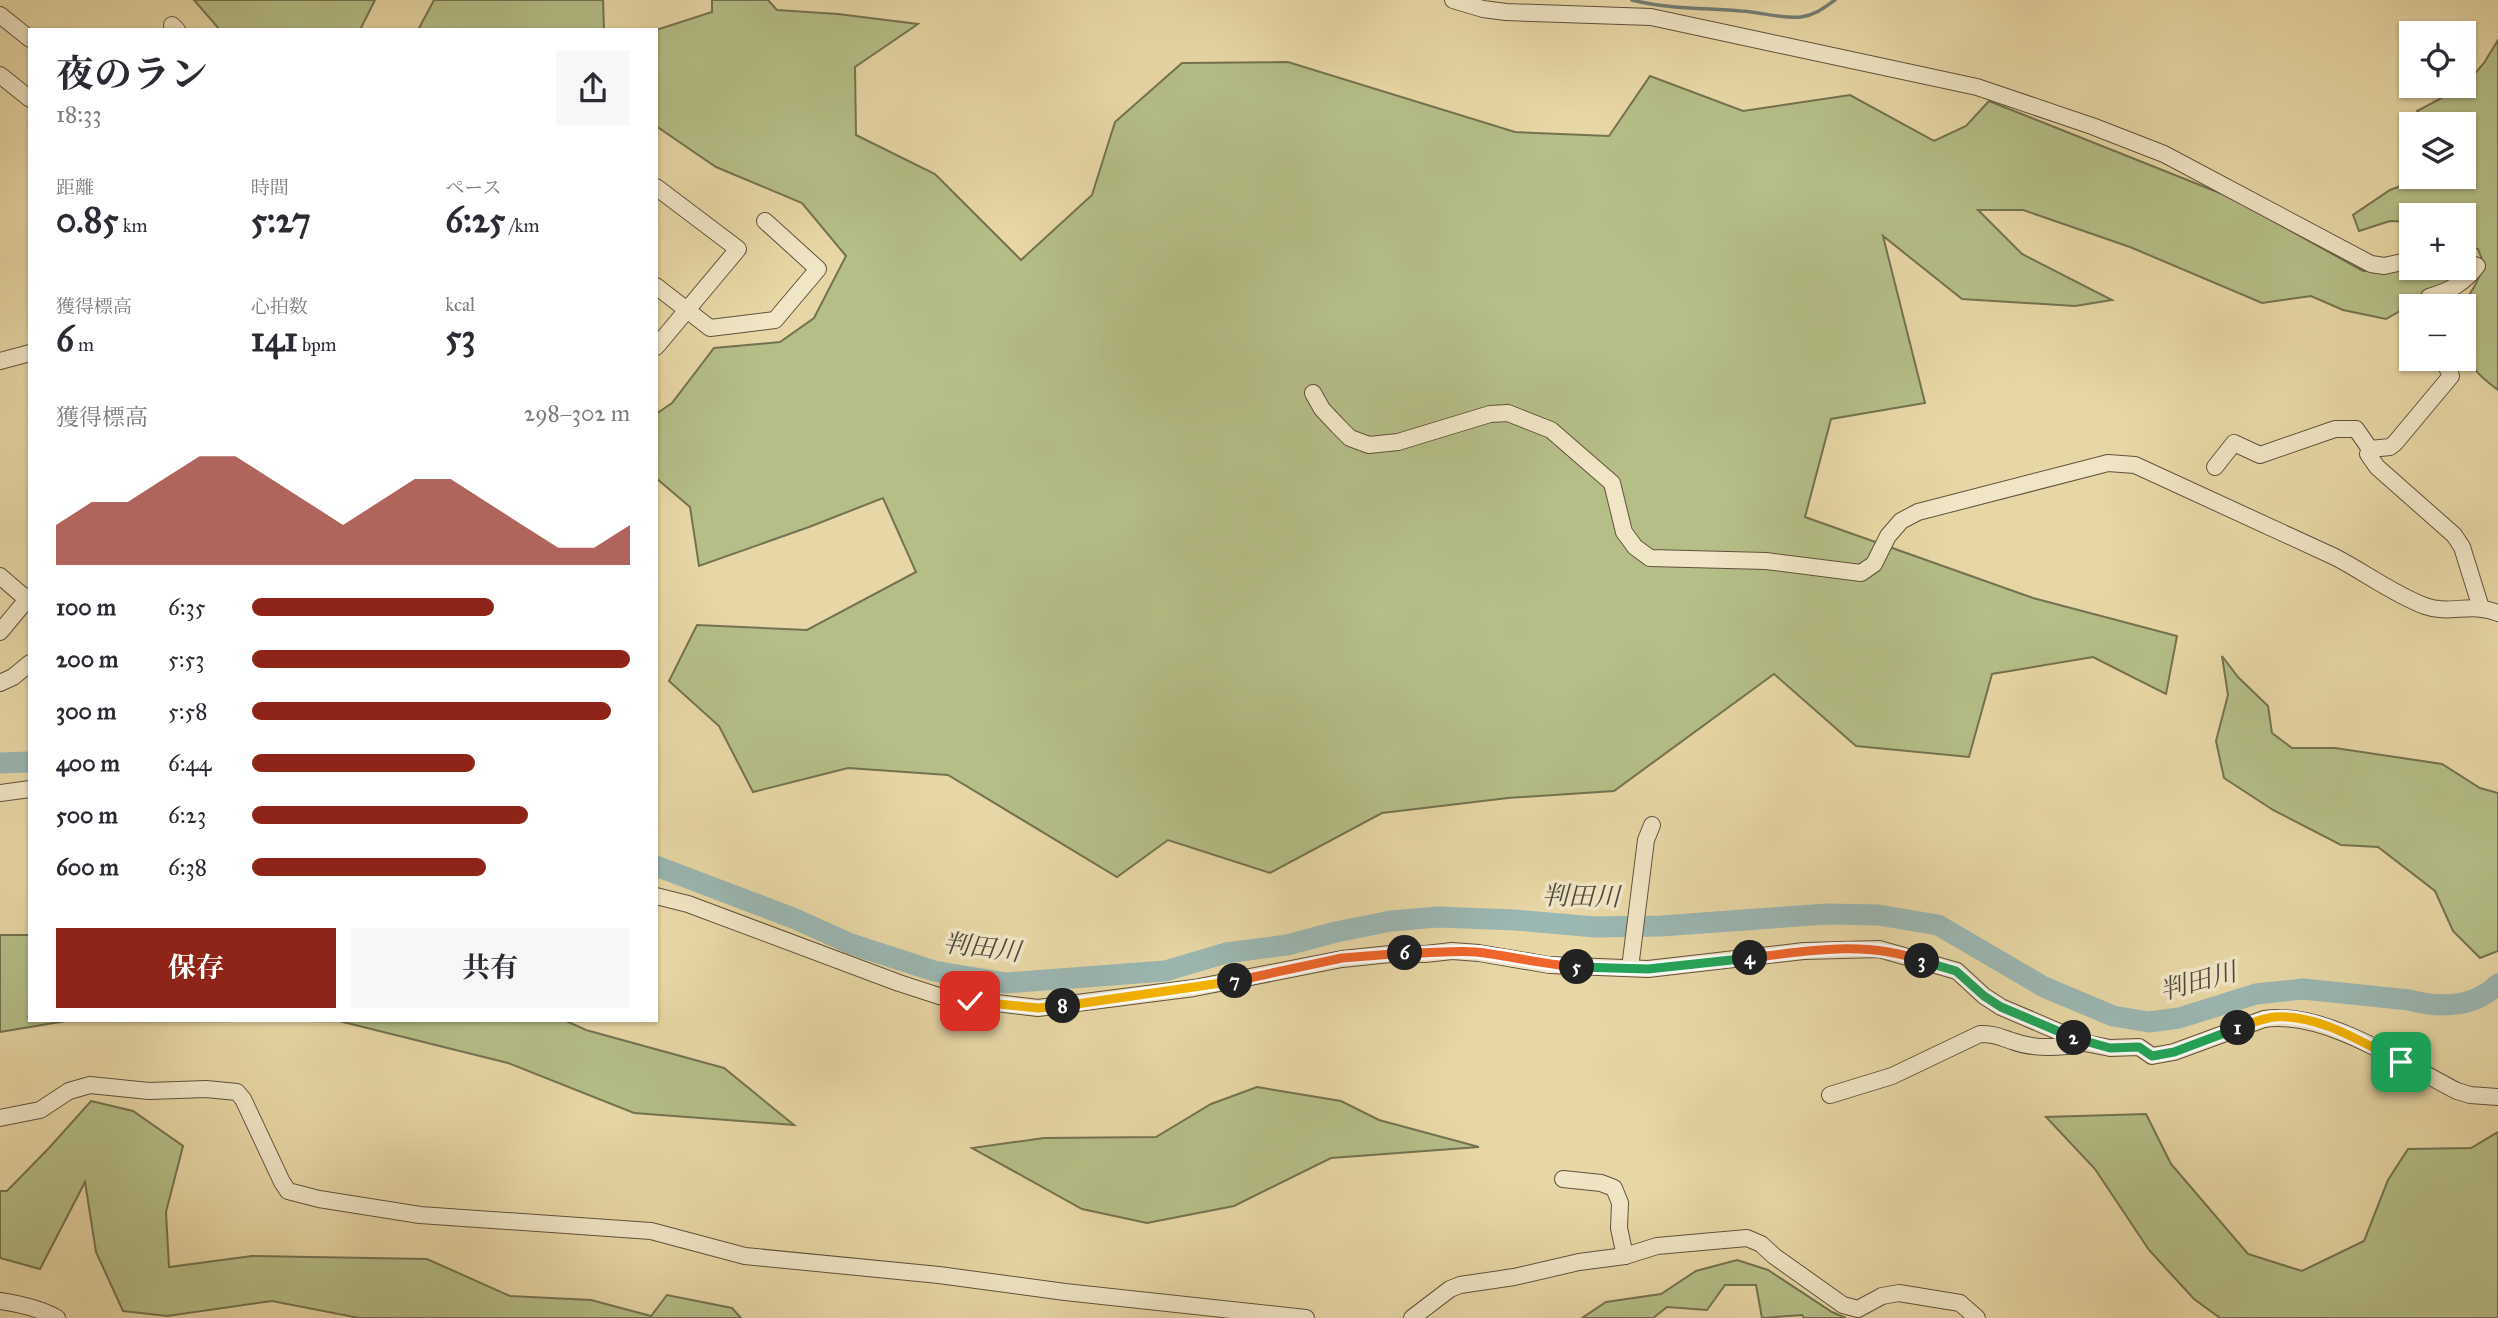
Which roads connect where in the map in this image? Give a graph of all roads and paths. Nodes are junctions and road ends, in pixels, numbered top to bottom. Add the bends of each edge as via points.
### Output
1 (1453, 0) edge
2 (0, 15) edge
3 (28, 37) edge
4 (0, 75) edge
5 (28, 97) edge
6 (658, 189) edge
7 (765, 222) dead end
8 (2399, 263) edge
9 (2465, 280) edge
10 (658, 288) edge
11 (2439, 294) edge
12 (687, 310) junction
13 (658, 345) edge
14 (28, 354) edge
15 (0, 361) edge
16 (2449, 371) edge
17 (1313, 393) dead end
18 (2370, 449) junction
19 (2215, 467) dead end
20 (0, 576) edge
21 (28, 598) edge
22 (28, 600) edge
23 (2481, 608) junction
24 (2498, 613) edge
25 (0, 632) edge
26 (28, 665) edge
27 (0, 683) edge
28 (28, 789) edge
29 (0, 793) edge
30 (1652, 825) dead end
31 (658, 896) edge
32 (1630, 968) junction
33 (2085, 1043) junction
34 (1830, 1095) dead end
35 (2498, 1097) edge
36 (0, 1118) edge
37 (1563, 1179) dead end
38 (1625, 1256) junction
39 (0, 1301) edge
40 (57, 1318) edge
41 (1306, 1318) edge
42 (1412, 1318) edge
43 (1977, 1318) edge

1 - 8 street via 1506,12 1651,17 1977,87 2164,154 2371,264
2 - 3 street
4 - 5 street
6 - 12 street via 738,249
7 - 12 street via 818,269 775,320 710,328
9 - 11 street
10 - 12 street
12 - 13 street
14 - 15 street
16 - 18 street via 2451,376 2395,443
17 - 23 street via 1350,438 1368,446 1398,442 1490,414 1508,413 1551,430 1612,482 1624,532 1650,558 1766,561 1861,573 1874,564 1901,522 1918,512 2108,463 2124,463 2338,559 2428,608
18 - 19 street via 2356,429 2336,429 2260,455 2234,443
18 - 23 street via 2376,467 2454,534
20 - 21 street
22 - 25 street
23 - 24 street
26 - 27 street
28 - 29 street
30 - 32 street via 1646,840
31 - 32 street via 939,996 1038,1008 1194,988 1342,958 1401,953 1452,951 1549,965
32 - 33 street via 1804,951 1879,949 1956,971 2001,1007
33 - 34 street via 2034,1046 1980,1034 1892,1076
33 - 35 street via 2139,1047 2152,1056 2277,1017 2314,1022 2345,1033 2456,1091
36 - 41 street via 40,1110 69,1091 90,1085 237,1092 288,1191 319,1199 420,1215 651,1231 745,1256
37 - 38 street via 1601,1182 1614,1188 1620,1203
38 - 42 street via 1460,1285
38 - 43 street via 1657,1246 1747,1238 1843,1306 1858,1309 1899,1293 1960,1303
39 - 40 street

